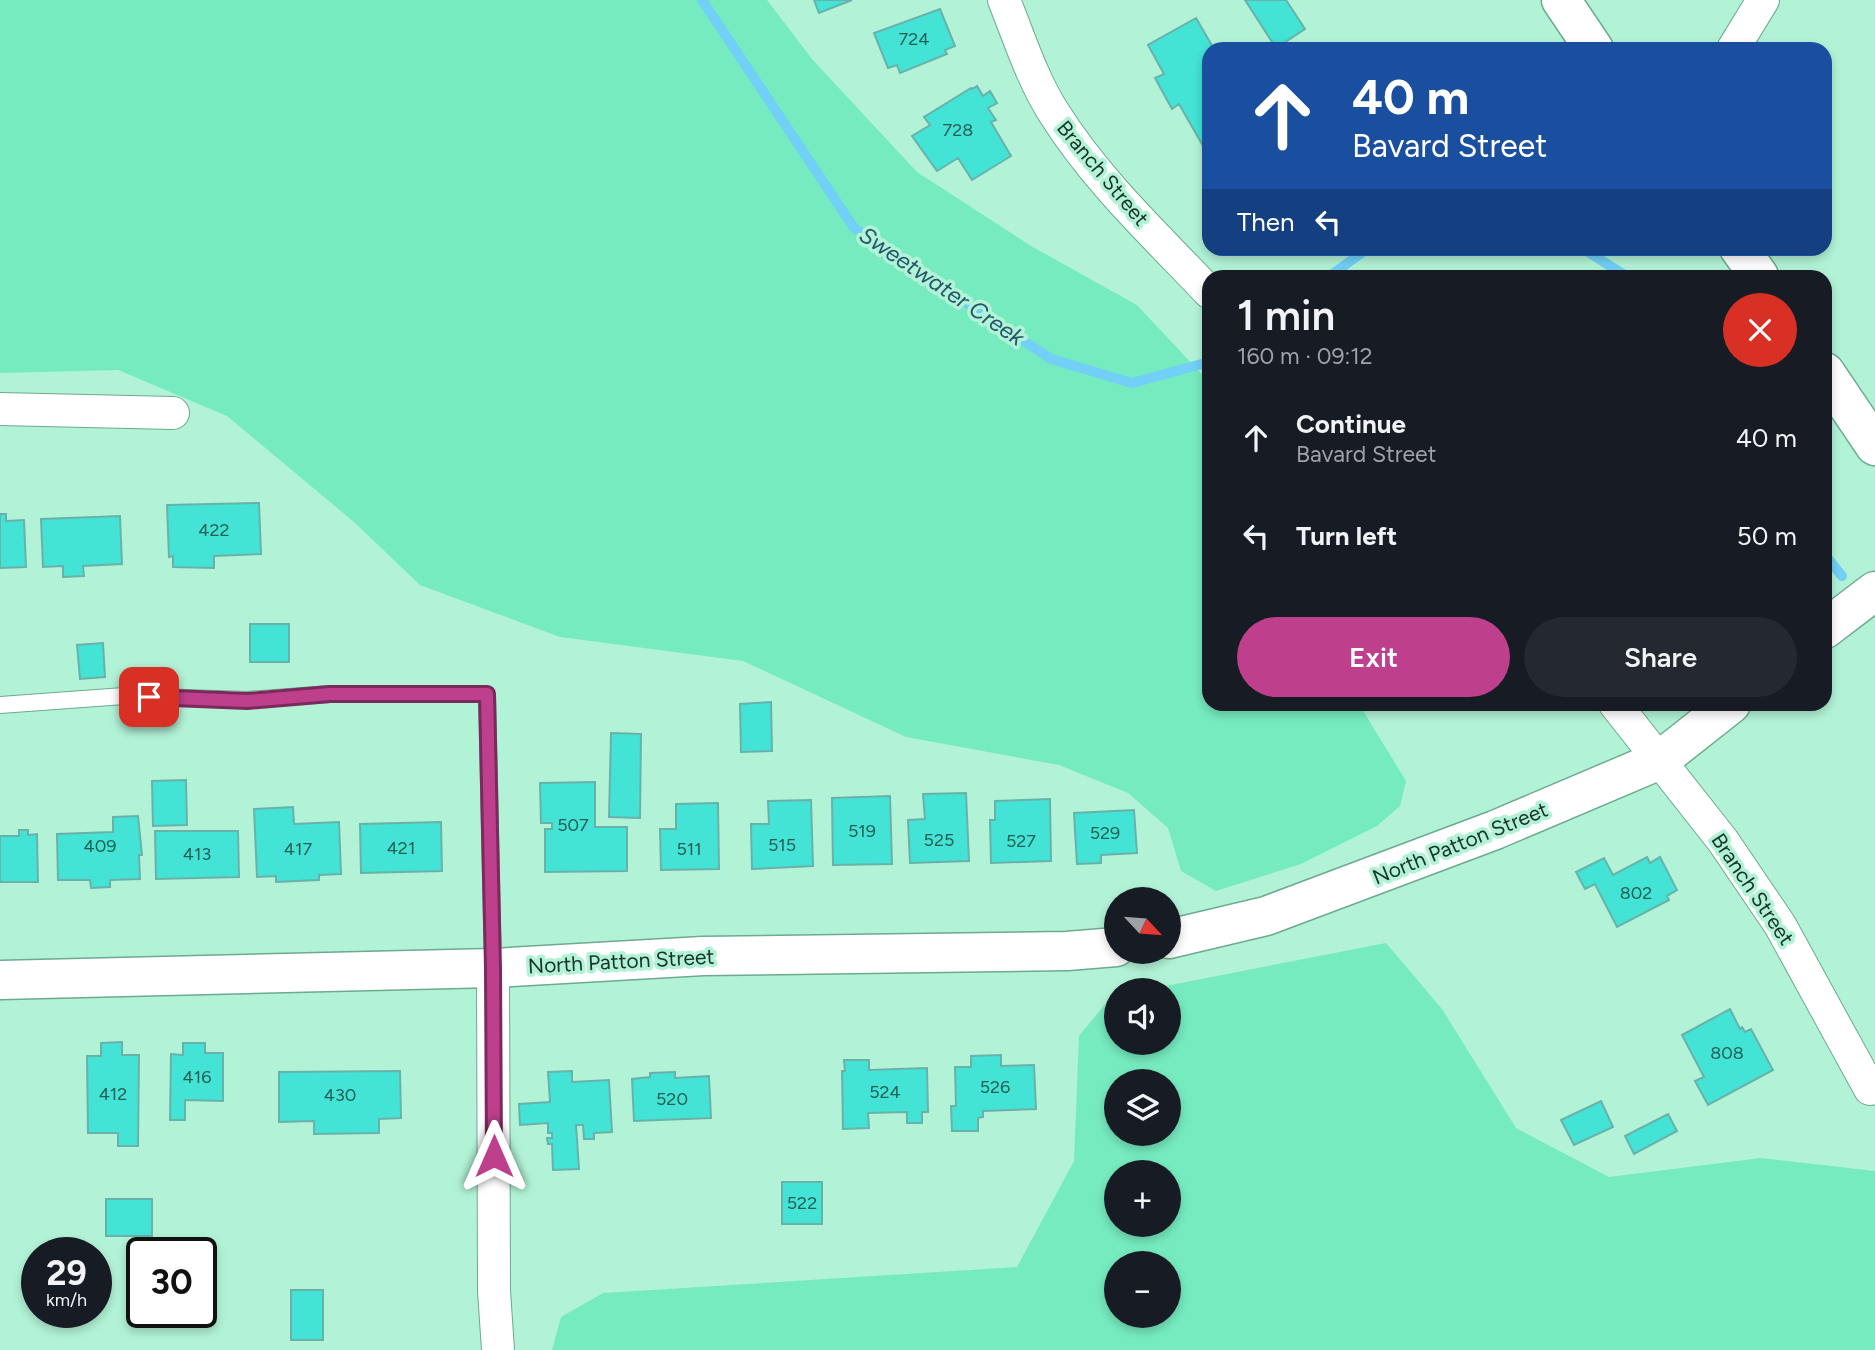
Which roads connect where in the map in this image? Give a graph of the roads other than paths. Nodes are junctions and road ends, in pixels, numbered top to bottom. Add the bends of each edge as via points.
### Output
1 (1004, 0) edge
2 (1561, 0) edge
3 (1763, 0) edge
4 (1589, 42) edge
5 (1737, 42) edge
6 (1202, 285) edge
7 (1832, 382) edge
8 (0, 409) edge
9 (173, 413) dead end
10 (1875, 446) edge
11 (1875, 591) edge
12 (1832, 624) edge
13 (0, 705) edge
14 (1621, 711) edge
15 (1722, 711) edge
16 (1660, 760) junction
17 (1181, 936) edge
18 (1104, 948) edge
19 (493, 968) junction
20 (0, 980) edge
21 (1870, 1089) dead end
22 (498, 1350) edge

1 - 6 street, Branch Street via 1052,111 1075,145
2 - 4 street
3 - 5 street
7 - 10 street
8 - 9 street
11 - 12 street
13 - 19 lane via 124,696 247,701 330,694 487,694
14 - 16 street, Branch Street
15 - 16 street, North Patton Street
16 - 17 street, North Patton Street via 1381,875 1266,916
16 - 21 street, Branch Street via 1780,925
18 - 19 street, North Patton Street via 703,956
19 - 20 street, North Patton Street
19 - 22 street

